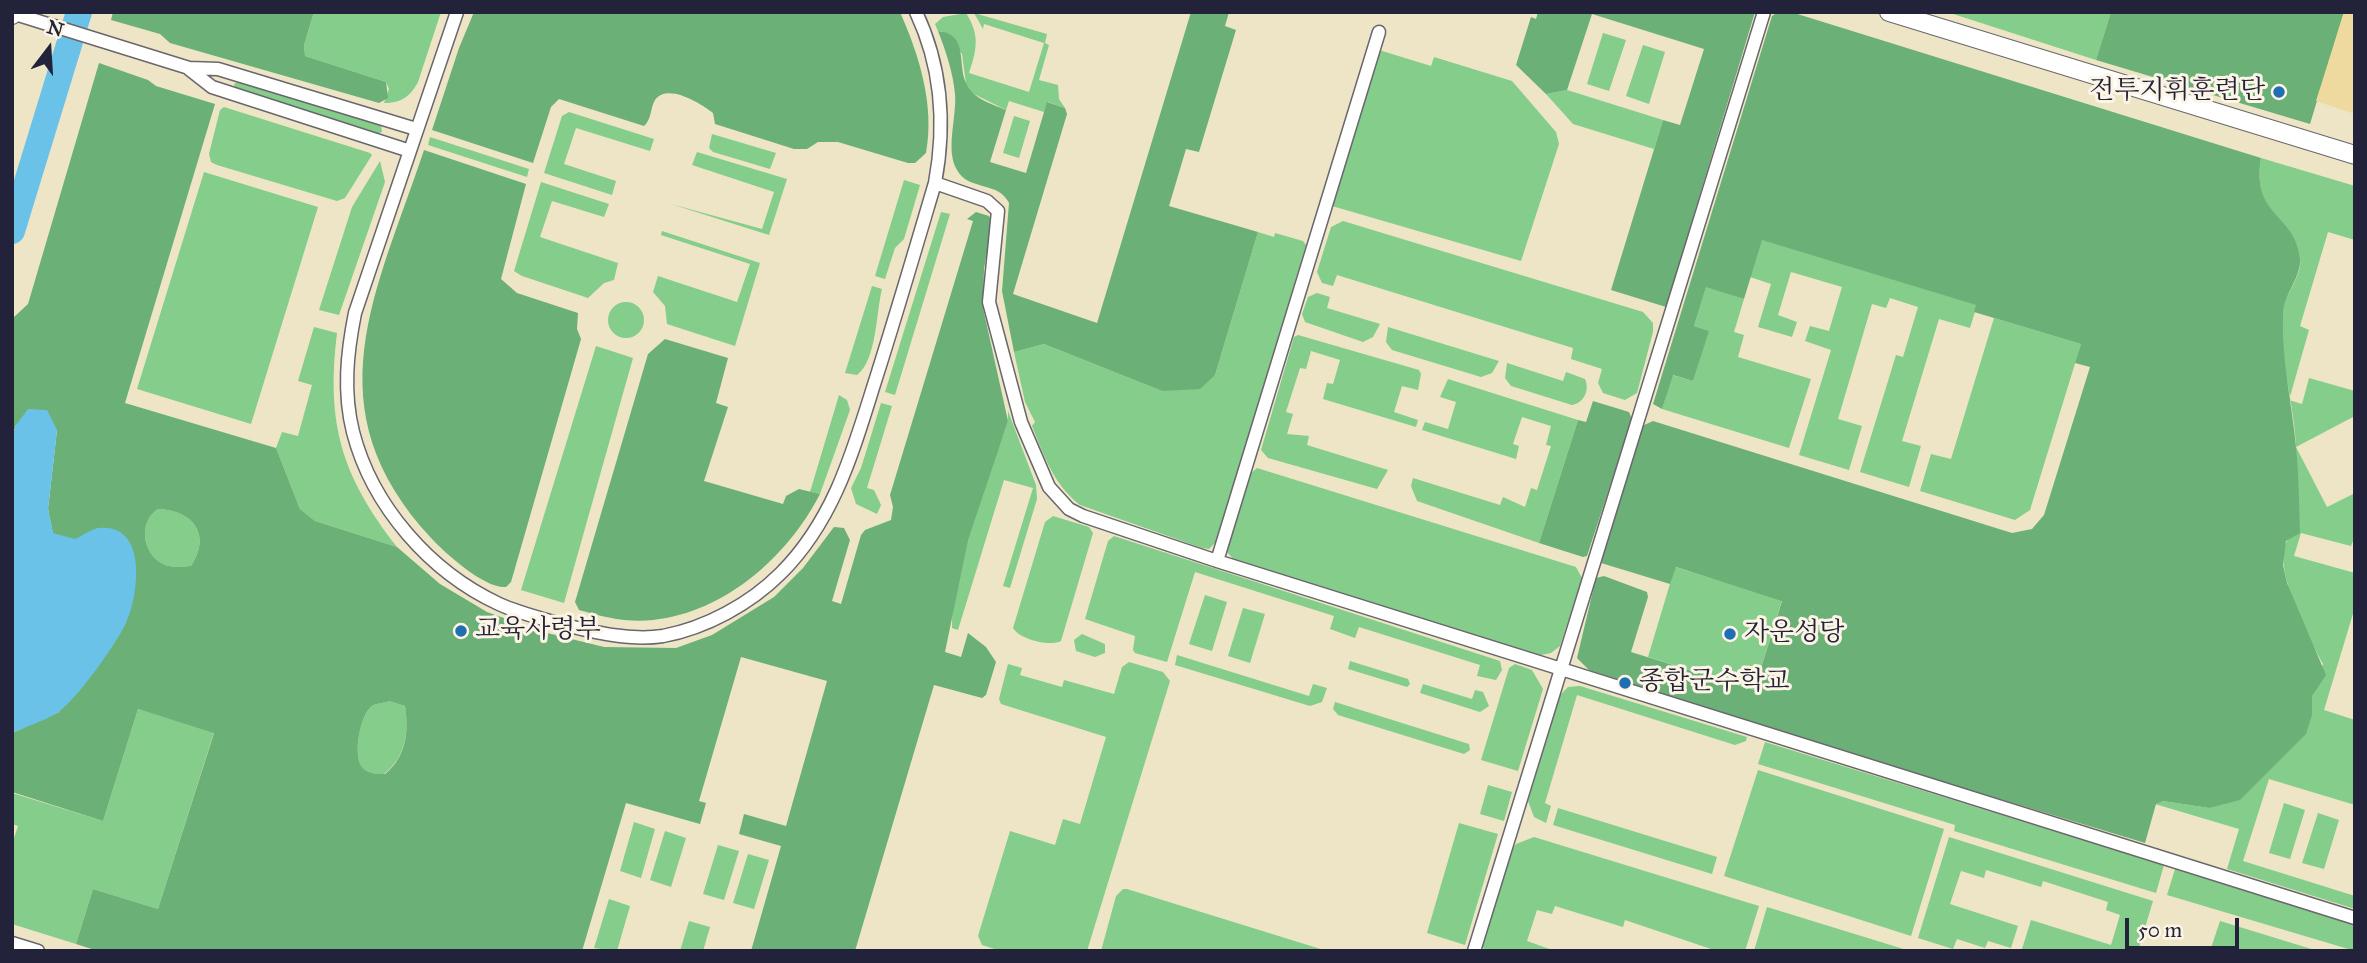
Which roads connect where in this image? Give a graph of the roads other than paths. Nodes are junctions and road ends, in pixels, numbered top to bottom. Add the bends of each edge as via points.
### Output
1 (457, 12) edge
2 (916, 12) edge
3 (1764, 12) edge
4 (1889, 12) edge
5 (13, 13) edge
6 (1379, 32) dead end
7 (189, 68) junction
8 (416, 129) junction
9 (410, 151) junction
10 (2355, 155) edge
11 (935, 183) junction
12 (1217, 561) junction
13 (1562, 669) junction
14 (2355, 918) edge
15 (12, 943) edge
16 (37, 951) edge
17 (1475, 951) edge

1 - 8 street
2 - 11 street via 930,46 940,92 942,124
3 - 13 street
4 - 10 street
5 - 7 street
6 - 12 street
7 - 8 street via 218,69
7 - 9 street via 212,87
8 - 9 street
9 - 11 street via 355,313 348,351 347,393 364,463 401,526 433,560 469,586 526,614 576,628 632,636 686,630 737,606 780,574 817,530 844,478
11 - 12 street via 988,201 998,211 989,285 992,315 1021,422 1057,498 1083,516
12 - 13 street
13 - 14 street
13 - 17 street
15 - 16 street

